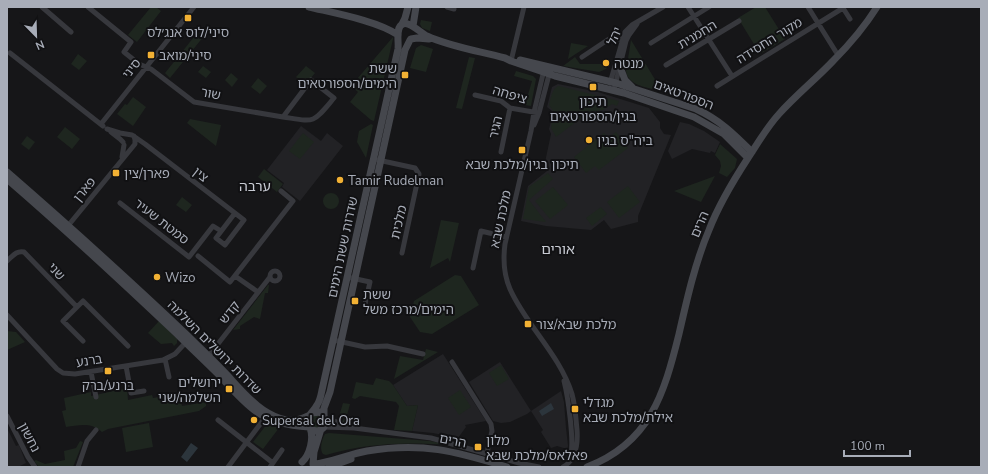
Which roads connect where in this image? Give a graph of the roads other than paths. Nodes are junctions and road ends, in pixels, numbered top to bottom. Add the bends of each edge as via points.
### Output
1 (42, 7) edge
2 (88, 7) edge
3 (194, 7) edge
4 (309, 7) edge
5 (408, 7) edge
6 (416, 7) edge
7 (447, 7) edge
8 (524, 7) edge
9 (662, 7) edge
10 (688, 7) edge
11 (709, 7) edge
12 (808, 7) edge
13 (877, 7) edge
14 (454, 9) dead end
15 (694, 16) junction
16 (850, 19) dead end
17 (738, 21) dead end
18 (372, 23) junction
19 (818, 23) junction
20 (402, 24) junction
21 (413, 27) junction
22 (71, 32) dead end
23 (399, 36) junction
24 (410, 39) junction
25 (625, 39) junction
26 (437, 40) junction
27 (709, 40) junction
28 (651, 43) dead end
29 (836, 52) dead end
30 (10, 53) dead end
31 (582, 57) dead end
32 (509, 59) junction
33 (666, 66) dead end
34 (146, 67) junction
35 (620, 67) junction
36 (547, 70) junction
37 (732, 76) junction
38 (612, 86) junction
39 (717, 86) dead end
40 (634, 89) junction
41 (474, 95) dead end
42 (510, 108) junction
43 (536, 112) junction
44 (283, 117) junction
45 (100, 124) junction
46 (107, 129) junction
47 (131, 135) junction
48 (739, 139) junction
49 (759, 140) junction
50 (123, 143) junction
51 (145, 144) junction
52 (134, 145) junction
53 (501, 152) dead end
54 (750, 155) junction
55 (377, 160) junction
56 (120, 161) junction
57 (7, 172) edge
58 (7, 179) edge
59 (281, 191) dead end
60 (120, 203) dead end
61 (235, 213) junction
62 (67, 228) junction
63 (221, 231) junction
64 (506, 237) junction
65 (402, 253) dead end
66 (198, 256) dead end
67 (7, 261) edge
68 (472, 268) dead end
69 (235, 276) junction
70 (270, 277) dead end
71 (351, 278) junction
72 (258, 292) junction
73 (365, 304) dead end
74 (77, 307) junction
75 (8, 318) edge
76 (188, 340) junction
77 (83, 341) dead end
78 (337, 341) junction
79 (128, 346) dead end
80 (423, 354) dead end
81 (207, 358) junction
82 (165, 360) junction
83 (452, 362) dead end
84 (126, 366) junction
85 (91, 372) junction
86 (169, 377) dead end
87 (144, 391) dead end
88 (96, 397) dead end
89 (310, 414) junction
90 (267, 415) junction
91 (7, 416) edge
92 (325, 417) junction
93 (218, 420) dead end
94 (309, 427) junction
95 (323, 428) junction
96 (354, 428) junction
97 (96, 430) dead end
98 (247, 442) junction
99 (392, 448) junction
100 (315, 449) junction
101 (282, 450) dead end
102 (487, 453) junction
103 (332, 460) junction
104 (271, 465) edge
105 (299, 465) edge
106 (314, 465) edge
107 (565, 466) edge
108 (35, 467) edge
109 (78, 467) edge
110 (228, 467) edge
111 (329, 467) edge
112 (507, 467) edge
113 (539, 467) edge
114 (587, 467) edge

1 - 22 street
2 - 34 street, שור via 131,42 124,52
3 - 34 street, סיני
4 - 18 main road
5 - 20 main road
6 - 21 main road
7 - 14 street
8 - 32 street
9 - 25 street, יהל via 641,21
10 - 15 street
11 - 15 street
12 - 19 street
13 - 49 main road, הרים via 843,51 779,113
15 - 27 street
15 - 28 street
16 - 19 street, מקור החסידה via 842,8
17 - 27 street, החמנית
18 - 20 main road via 395,26
18 - 23 main road
19 - 29 street
19 - 37 street, מקור החסידה
20 - 21 main road via 408,23
20 - 23 main road via 398,30
21 - 24 main road via 415,33
21 - 26 main road, הספורטאים
23 - 24 main road via 403,40
23 - 55 main road, שדרות ששת הימים
24 - 26 main road, הספורטאים
24 - 55 main road, שדרות ששת הימים
25 - 31 street via 609,39
25 - 35 street, יהל
25 - 38 street, יהל
26 - 32 main road, הספורטאים
27 - 33 street, החמנית
27 - 37 street
30 - 45 street, צין
32 - 36 main road, הספורטאים
34 - 44 street, שור via 195,102
34 - 45 street, סיני
35 - 38 street, יהל
35 - 40 main road via 625,80
36 - 38 main road, הספורטאים
36 - 43 street, מלכת שבא
37 - 39 street, מקור החסידה
38 - 40 main road, הספורטאים
38 - 54 main road, הספורטאים via 701,120 719,130
40 - 48 main road, הספורטאים via 709,115
41 - 42 street, ציפחה via 501,101
42 - 43 street, ציפחה
42 - 53 street, הגיר
43 - 64 street, מלכת שבא
44 - 44 street, שור via 314,120 334,98 312,80
45 - 46 street, צין
46 - 47 street, צין
46 - 50 street, צין
47 - 50 street via 124,137
47 - 51 street, צין
47 - 52 street via 136,140
48 - 49 main road via 749,142
48 - 54 main road, הספורטאים
49 - 54 main road, הרים
50 - 52 street via 128,147
50 - 56 street, פארן via 124,153
51 - 52 street
51 - 61 street, צין
52 - 56 street, פארן
54 - 114 main road, הרים via 725,195 704,240 670,368 657,405 628,442
55 - 65 street, מלכית via 415,168 419,174
55 - 71 main road, שדרות ששת הימים
56 - 62 street, פארן
57 - 62 main road, שדרות ירושלים השלמה
58 - 62 main road, שדרות ירושלים השלמה
59 - 69 street via 293,201
60 - 63 street, סמטת שעיר via 189,257 213,226
61 - 63 street
61 - 63 street, צין via 244,220 225,245 216,238
62 - 76 main road, שדרות ירושלים השלמה
64 - 68 street via 481,231
64 - 107 street, מלכת שבא via 504,259 510,288 560,369 567,394 572,442 571,454
66 - 69 street via 230,282
67 - 74 street, שני via 16,253 27,255
69 - 72 street
70 - 72 street, קדש
71 - 73 street via 370,282
71 - 78 main road, שדרות ששת הימים
72 - 81 street, קדש
74 - 77 street via 63,321
74 - 79 street via 83,300
75 - 85 street, ברנע via 61,372
76 - 81 main road, שדרות ירושלים השלמה
76 - 82 street, ברנע via 175,354
78 - 80 street via 365,347 391,347
78 - 89 main road, שדרות ששת הימים via 318,405
78 - 92 main road, שדרות ששת הימים via 330,392 324,408
81 - 90 main road, שדרות ירושלים השלמה
82 - 84 street, ברנע
82 - 86 street
83 - 102 street via 490,422 492,431
84 - 85 street, ברנע
84 - 87 street via 131,393
85 - 88 street
89 - 90 main road, שדרות ירושלים השלמה via 293,421
89 - 92 main road via 318,412
89 - 94 main road via 307,421
90 - 94 main road, שדרות ירושלים השלמה via 284,424
90 - 98 street
91 - 108 street, נחשון
92 - 95 main road via 326,423
92 - 96 street
93 - 98 street
94 - 95 main road via 315,431
94 - 105 main road via 312,439 307,456
95 - 96 street
95 - 100 main road
96 - 102 street via 434,438
97 - 109 street via 87,441
98 - 104 street
98 - 110 street
99 - 103 main road, הרים via 360,452
99 - 111 main road, הרים
99 - 112 main road, הרים via 440,449
100 - 103 main road via 321,458
100 - 106 main road
101 - 104 street
102 - 113 street
103 - 106 main road, הרים
105 - 106 main road via 308,461

